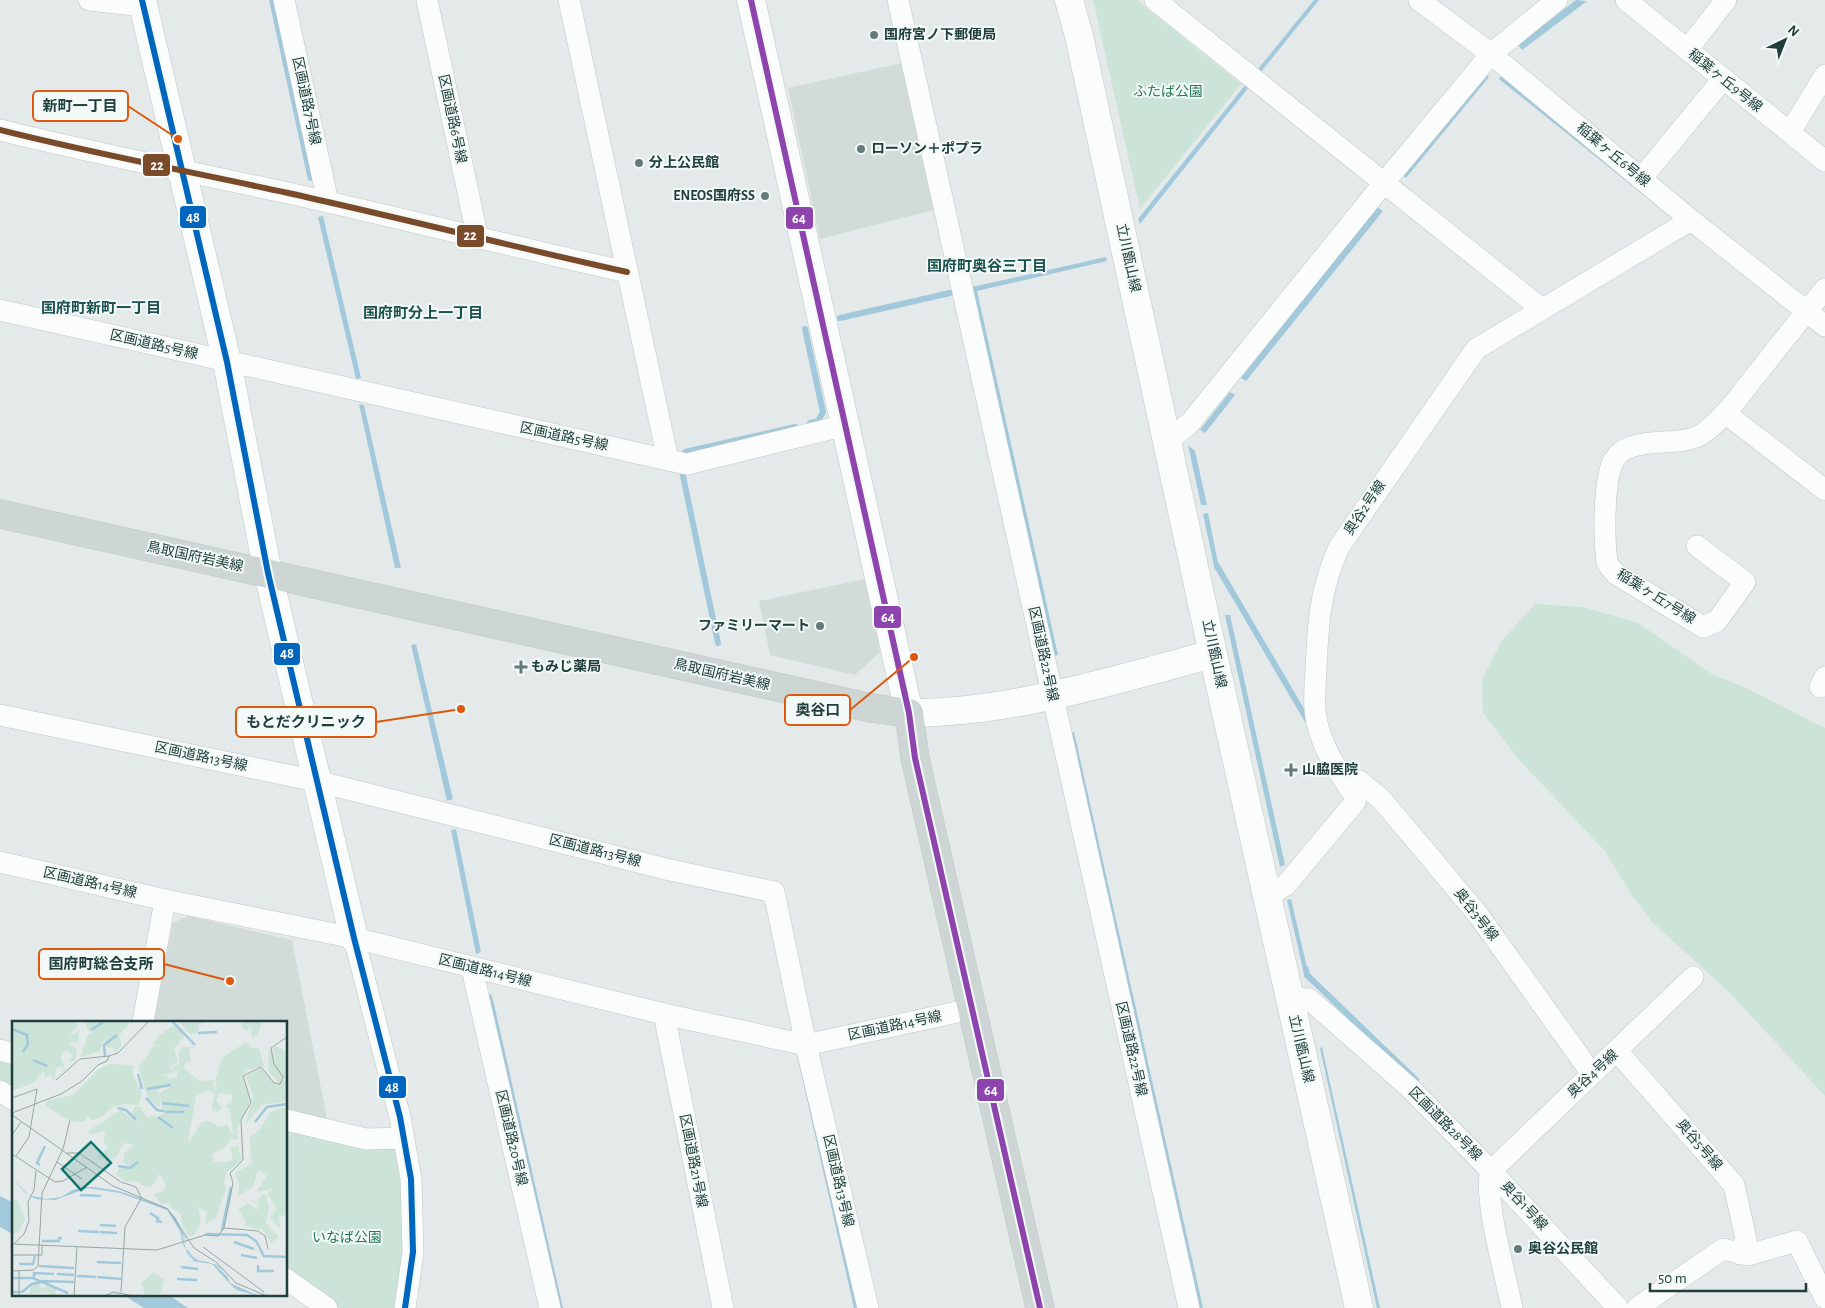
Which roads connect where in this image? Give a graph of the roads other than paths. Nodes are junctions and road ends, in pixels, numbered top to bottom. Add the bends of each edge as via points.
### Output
1 (89, 0) edge
2 (284, 0) edge
3 (427, 0) edge
4 (569, 0) edge
5 (751, 0) edge
6 (898, 0) edge
7 (1068, 0) edge
8 (1155, 0) edge
9 (1419, 0) edge
10 (1557, 0) edge
11 (1626, 0) edge
12 (1726, 0) edge
13 (143, 3) edge
14 (1687, 50) junction
15 (1491, 54) junction
16 (1825, 75) edge
17 (1723, 79) junction
18 (0, 130) edge
19 (1790, 132) junction
20 (1825, 161) edge
21 (182, 169) junction
22 (1641, 178) junction
23 (1383, 184) junction
24 (328, 202) junction
25 (1691, 220) junction
26 (478, 239) junction
27 (627, 272) junction
28 (1825, 289) edge
29 (1542, 309) junction
30 (0, 310) edge
31 (1807, 311) junction
32 (1825, 326) edge
33 (227, 362) junction
34 (1724, 413) junction
35 (846, 425) junction
36 (1168, 441) junction
37 (668, 460) junction
38 (1825, 490) edge
39 (0, 514) edge
40 (1697, 546) dead end
41 (268, 573) junction
42 (1213, 654) junction
43 (1052, 697) junction
44 (909, 714) junction
45 (0, 715) edge
46 (1341, 777) junction
47 (316, 781) junction
48 (0, 862) edge
49 (1268, 896) junction
50 (165, 900) junction
51 (354, 938) junction
52 (472, 969) junction
53 (1693, 977) dead end
54 (1289, 998) junction
55 (971, 1009) junction
56 (664, 1014) junction
57 (143, 1021) edge
58 (806, 1045) junction
59 (1617, 1051) junction
60 (1592, 1074) junction
61 (0, 1091) edge
62 (12, 1099) edge
63 (288, 1120) edge
64 (404, 1138) junction
65 (1491, 1171) junction
66 (1740, 1254) junction
67 (288, 1280) edge
68 (1824, 1292) edge
69 (327, 1308) edge
70 (405, 1308) edge
71 (550, 1308) edge
72 (723, 1308) edge
73 (868, 1308) edge
74 (1040, 1308) edge
75 (1189, 1308) edge
76 (1359, 1308) edge
77 (1512, 1308) edge
78 (1618, 1308) edge
79 (1637, 1308) edge

1 - 13 street
2 - 24 street, 区画道路7号線
3 - 26 street, 区画道路6号線
4 - 27 street
5 - 35 street
6 - 43 street, 区画道路22号線
7 - 36 street, 立川甑山線 via 1079,36
8 - 23 street
9 - 15 street, 稲葉ヶ丘6号線
10 - 15 street
11 - 14 street, 稲葉ヶ丘9号線
12 - 14 street
13 - 21 street
14 - 17 street, 稲葉ヶ丘9号線
15 - 22 street, 稲葉ヶ丘6号線
15 - 23 street
16 - 19 street
17 - 19 street, 稲葉ヶ丘9号線
17 - 22 street
18 - 21 street via 90,152
19 - 20 street, 稲葉ヶ丘9号線
21 - 24 street
21 - 33 street
22 - 25 street, 稲葉ヶ丘6号線
23 - 29 street
23 - 36 street via 1190,423
24 - 26 street
25 - 29 street, 奥谷2号線
25 - 31 street, 稲葉ヶ丘6号線
26 - 27 street
27 - 37 street
28 - 31 street, 稲葉ヶ丘7号線
29 - 46 street, 奥谷2号線 via 1476,349 1358,515 1328,572 1318,618 1316,721
30 - 33 street, 区画道路5号線
31 - 32 street
31 - 34 street, 稲葉ヶ丘7号線
33 - 37 street, 区画道路5号線
33 - 41 street
34 - 38 street
34 - 40 street, 稲葉ヶ丘7号線 via 1701,434 1625,449 1615,459 1608,479 1608,564 1616,574 1703,627 1717,621 1745,582
35 - 37 street, 区画道路5号線 via 687,464
35 - 44 street
36 - 42 street, 立川甑山線
39 - 41 main road, 鳥取国府岩美線
41 - 44 main road, 鳥取国府岩美線
41 - 47 street
42 - 43 street
42 - 49 street, 立川甑山線
43 - 44 street via 946,714
43 - 75 street, 区画道路22号線
44 - 55 main road via 915,758
45 - 47 street, 区画道路13号線
46 - 49 street, 奥谷2号線 via 1356,797 1355,802 1286,885
46 - 60 street, 奥谷3号線 via 1359,781 1381,799 1425,851 1479,916
47 - 51 street
47 - 58 street, 区画道路13号線 via 670,870 774,892
48 - 50 street, 区画道路14号線
49 - 54 street, 立川甑山線
50 - 51 street, 区画道路14号線
50 - 57 street
51 - 52 street, 区画道路14号線
51 - 64 street
52 - 56 street, 区画道路14号線
52 - 71 street, 区画道路20号線
53 - 59 street, 奥谷4号線
54 - 65 street, 区画道路28号線 via 1309,999 1411,1089
54 - 76 street, 立川甑山線
55 - 58 street, 区画道路14号線
55 - 74 main road
56 - 58 street, 区画道路14号線
56 - 72 street, 区画道路21号線
58 - 73 street, 区画道路13号線
59 - 60 street, 奥谷4号線
59 - 66 street, 奥谷5号線 via 1734,1185 1746,1239
60 - 65 street, 奥谷4号線
61 - 62 street
63 - 64 street via 366,1139
64 - 70 street via 411,1179 413,1252
65 - 77 street, 区画道路28号線 via 1488,1182 1491,1208
65 - 78 street, 奥谷1号線
66 - 68 street via 1760,1253 1797,1241
66 - 79 street via 1723,1249
67 - 69 street

